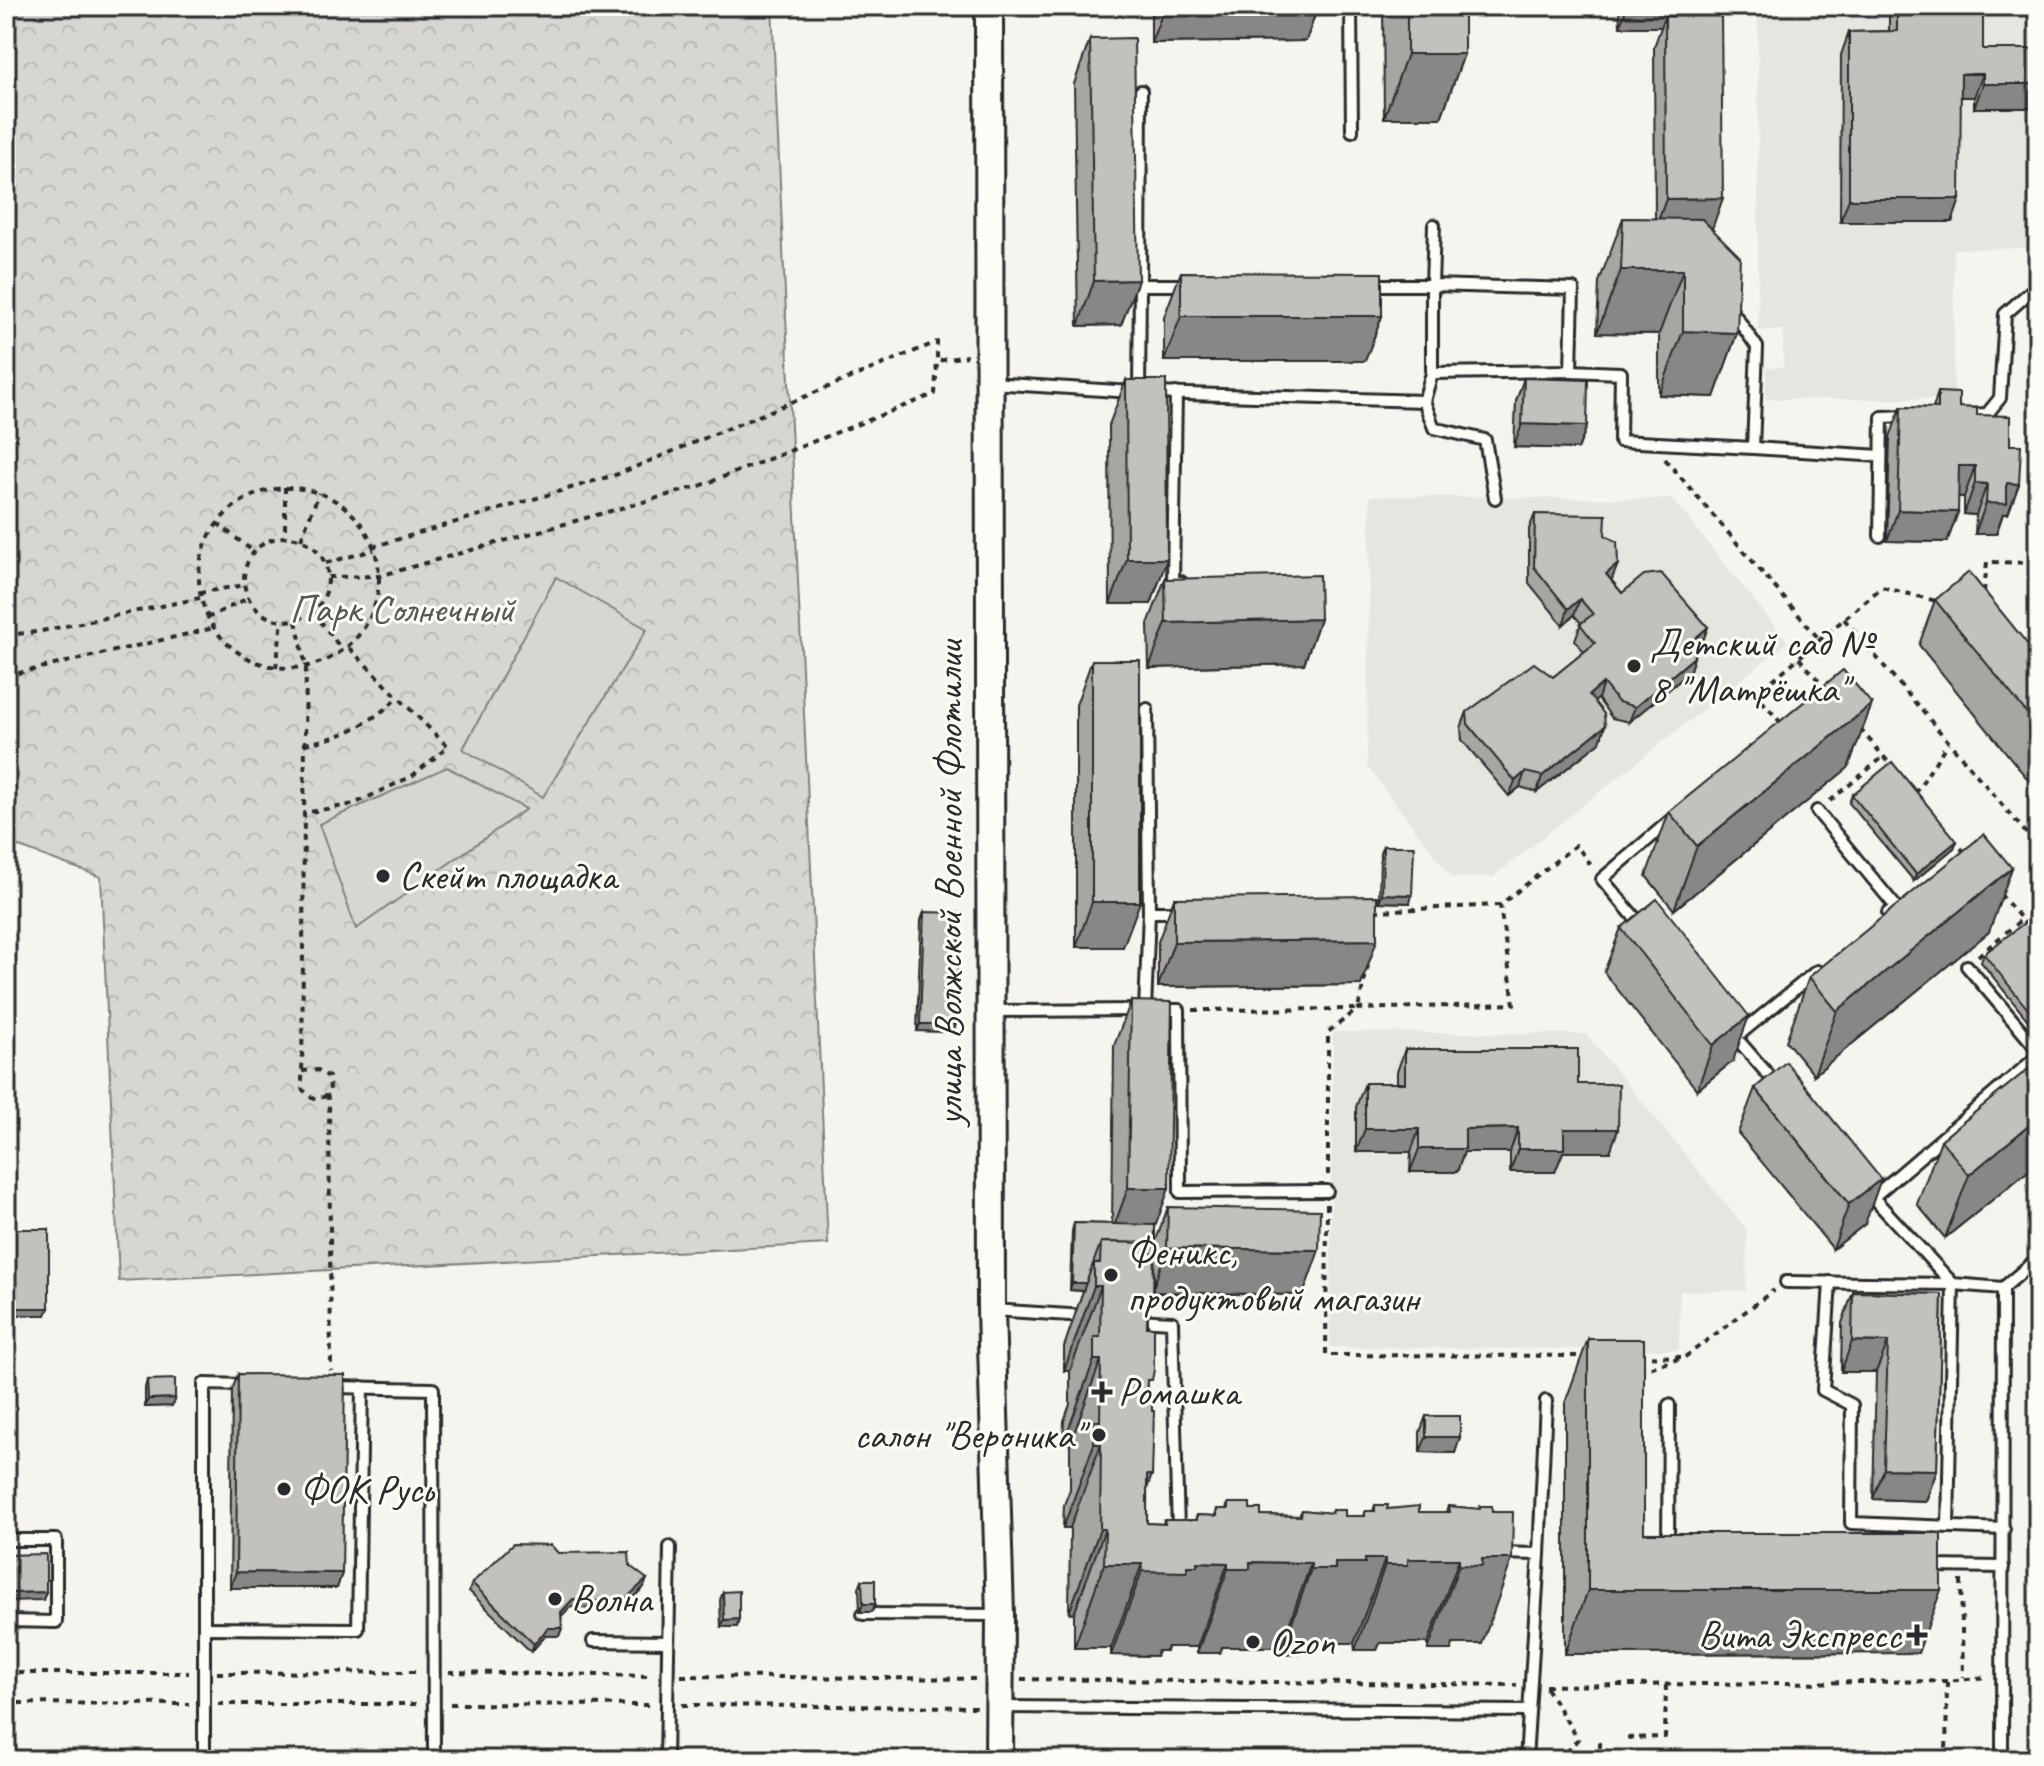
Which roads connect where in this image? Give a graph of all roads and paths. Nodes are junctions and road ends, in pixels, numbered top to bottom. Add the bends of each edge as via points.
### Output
1 (989, 6) edge
2 (1351, 6) edge
3 (1141, 91) dead end
4 (1352, 131) dead end
5 (1434, 225) dead end
6 (1140, 285) junction
7 (1201, 285) edge
8 (1355, 285) edge
9 (1432, 285) junction
10 (2038, 285) edge
11 (1725, 301) edge
12 (989, 352) junction
13 (937, 361) junction
14 (1571, 371) junction
15 (1432, 373) junction
16 (989, 383) junction
17 (1139, 392) junction
18 (1176, 393) junction
19 (1424, 401) junction
20 (1957, 415) edge
21 (1927, 416) edge
22 (1651, 443) junction
23 (1753, 448) junction
24 (1881, 456) junction
25 (285, 487) junction
26 (319, 492) junction
27 (1495, 498) dead end
28 (217, 523) junction
29 (285, 536) junction
30 (1880, 536) dead end
31 (301, 539) junction
32 (373, 548) junction
33 (254, 552) junction
34 (326, 563) junction
35 (2038, 563) edge
36 (379, 576) junction
37 (328, 577) junction
38 (1189, 582) edge
39 (244, 585) junction
40 (200, 596) junction
41 (248, 598) junction
42 (1983, 601) edge
43 (1953, 606) edge
44 (313, 611) junction
45 (207, 618) junction
46 (1844, 619) junction
47 (296, 620) junction
48 (282, 621) junction
49 (214, 628) junction
50 (6, 635) edge
51 (1820, 640) junction
52 (344, 648) junction
53 (1799, 658) junction
54 (306, 667) junction
55 (276, 668) junction
56 (6, 676) edge
57 (1827, 691) edge
58 (398, 698) junction
59 (1147, 709) dead end
60 (1855, 724) edge
61 (1783, 725) edge
62 (1948, 742) junction
63 (304, 744) junction
64 (1883, 757) junction
65 (1899, 775) edge
66 (1907, 784) edge
67 (1915, 794) junction
68 (1924, 805) edge
69 (1686, 807) edge
70 (1817, 811) joint
71 (304, 813) junction
72 (1944, 828) edge
73 (2038, 847) edge
74 (1973, 862) edge
75 (1602, 879) junction
76 (1992, 885) edge
77 (1500, 905) junction
78 (1149, 912) junction
79 (1197, 912) edge
80 (1373, 916) edge
81 (1884, 917) edge
82 (2022, 919) junction
83 (2030, 929) edge
84 (1653, 940) edge
85 (1372, 946) edge
86 (1967, 966) joint
87 (1822, 967) edge
88 (1358, 1009) junction
89 (1145, 1010) junction
90 (1179, 1010) junction
91 (989, 1011) junction
92 (1726, 1025) edge
93 (1736, 1037) junction
94 (2038, 1050) edge
95 (2038, 1056) edge
96 (302, 1071) junction
97 (327, 1094) junction
98 (1785, 1095) edge
99 (1863, 1186) edge
100 (1327, 1191) junction
101 (1872, 1198) junction
102 (2038, 1258) edge
103 (1786, 1282) joint
104 (1830, 1282) junction
105 (1953, 1284) junction
106 (2003, 1288) junction
107 (991, 1310) junction
108 (1097, 1317) edge
109 (1127, 1319) edge
110 (1591, 1356) edge
111 (1638, 1356) edge
112 (1685, 1357) junction
113 (1629, 1374) edge
114 (252, 1385) edge
115 (315, 1387) edge
116 (331, 1387) junction
117 (362, 1387) junction
118 (1546, 1401) dead end
119 (1669, 1405) dead end
120 (1948, 1527) junction
121 (2004, 1529) junction
122 (6, 1540) edge
123 (670, 1547) dead end
124 (1178, 1548) edge
125 (1492, 1553) edge
126 (1539, 1554) junction
127 (1668, 1562) edge
128 (1914, 1566) edge
129 (1961, 1567) junction
130 (2003, 1567) junction
131 (863, 1614) dead end
132 (1000, 1615) junction
133 (6, 1621) edge
134 (204, 1628) junction
135 (593, 1641) dead end
136 (668, 1642) junction
137 (1963, 1677) dead end
138 (1947, 1681) dead end
139 (1666, 1683) dead end
140 (1545, 1686) dead end
141 (6, 1703) edge
142 (204, 1704) junction
143 (433, 1704) junction
144 (667, 1705) junction
145 (999, 1707) junction
146 (1528, 1711) junction
147 (1600, 1738) dead end
148 (1627, 1738) dead end
149 (204, 1760) edge
150 (434, 1760) edge
151 (666, 1760) edge
152 (999, 1760) edge
153 (1526, 1760) edge
154 (1560, 1760) edge
155 (1600, 1760) edge
156 (1946, 1760) edge
157 (2002, 1760) edge

1 - 12 street, улица Волжской Военной Флотилии
2 - 4 lane
3 - 6 lane
5 - 9 lane
6 - 7 lane
6 - 17 lane
8 - 9 lane
9 - 14 lane via 1573,289
9 - 15 lane
10 - 20 lane via 2005,314 2000,398 1987,414
11 - 23 lane via 1757,347
12 - 13 path
12 - 16 street, улица Волжской Военной Флотилии
13 - 32 path via 937,342 618,474
13 - 36 path via 935,394 700,486
14 - 15 lane
14 - 22 lane via 1621,373 1620,441
15 - 19 lane
16 - 17 lane
16 - 91 street, улица Волжской Военной Флотилии
17 - 18 lane
18 - 19 lane
18 - 38 lane via 1173,582
19 - 27 lane via 1434,428 1485,440
21 - 24 lane via 1882,417
22 - 23 lane
22 - 51 path
23 - 24 lane
24 - 30 lane
25 - 26 path
25 - 28 path via 259,492
25 - 29 path
26 - 31 path
26 - 32 path via 345,506 365,528
28 - 33 path
28 - 40 path via 204,545
29 - 31 path
29 - 33 path via 268,540
31 - 34 path
32 - 34 path
32 - 36 path
33 - 39 path
34 - 37 path
35 - 42 path via 1987,562
36 - 37 path
36 - 52 path via 373,613
37 - 44 path via 327,591
39 - 40 path
39 - 41 path
40 - 45 path
40 - 50 path
41 - 45 path
41 - 48 path via 258,611
43 - 46 path via 1882,587
44 - 47 path
44 - 52 path
45 - 49 path
46 - 51 path
46 - 62 path
47 - 48 path
47 - 54 path
48 - 55 path
49 - 55 path via 248,660
49 - 56 path
51 - 53 path
52 - 54 path
52 - 58 path
53 - 57 path
53 - 61 path via 1756,694
54 - 55 path
54 - 63 path
58 - 63 path via 359,728
58 - 71 path via 448,747 412,776 354,804
59 - 78 lane
60 - 64 path
62 - 67 path
62 - 73 path
63 - 71 path
64 - 65 path
64 - 70 path
66 - 67 path
67 - 68 path
69 - 75 lane
70 - 81 lane via 1896,907
71 - 96 path
72 - 74 path
75 - 77 path via 1576,845
75 - 84 lane
76 - 82 path
77 - 80 path via 1371,911
77 - 88 path via 1514,1004
78 - 79 lane
78 - 89 lane
82 - 83 path
82 - 86 path
85 - 88 path
86 - 94 lane
87 - 93 lane
88 - 90 path
88 - 100 path via 1328,1032
89 - 90 lane
89 - 91 lane
90 - 100 lane via 1180,1192
91 - 107 street, улица Волжской Военной Флотилии
92 - 93 lane
93 - 98 lane
95 - 101 lane
96 - 97 path via 318,1070 329,1077
96 - 97 path via 302,1089 312,1098
97 - 116 path
99 - 101 lane
100 - 110 path via 1326,1355
101 - 105 lane
102 - 106 lane
103 - 104 lane
103 - 112 path
104 - 105 lane
104 - 120 lane via 1823,1390 1852,1405 1851,1523
105 - 106 lane
105 - 120 lane
106 - 121 lane
107 - 108 lane
107 - 132 street, улица Волжской Военной Флотилии
109 - 124 lane via 1172,1322
111 - 112 path
112 - 113 path
114 - 134 lane via 204,1384
115 - 116 lane
116 - 117 lane
117 - 134 lane via 358,1629
117 - 143 lane via 433,1389
118 - 126 lane
119 - 127 lane
120 - 121 lane
121 - 130 lane
122 - 133 lane via 56,1540 56,1622
123 - 136 lane
125 - 126 lane
126 - 146 lane
128 - 129 lane
129 - 130 lane
129 - 137 path
130 - 157 lane
131 - 132 lane
132 - 145 street, улица Волжской Военной Флотилии
134 - 142 lane
135 - 136 lane
136 - 144 lane
138 - 156 path
139 - 148 path via 1665,1737
140 - 154 path via 1578,1739
141 - 142 path
142 - 143 path
142 - 149 lane
143 - 144 path
143 - 150 lane
144 - 145 path
144 - 151 lane
145 - 146 lane
145 - 152 street, улица Волжской Военной Флотилии
146 - 153 lane
147 - 155 path

